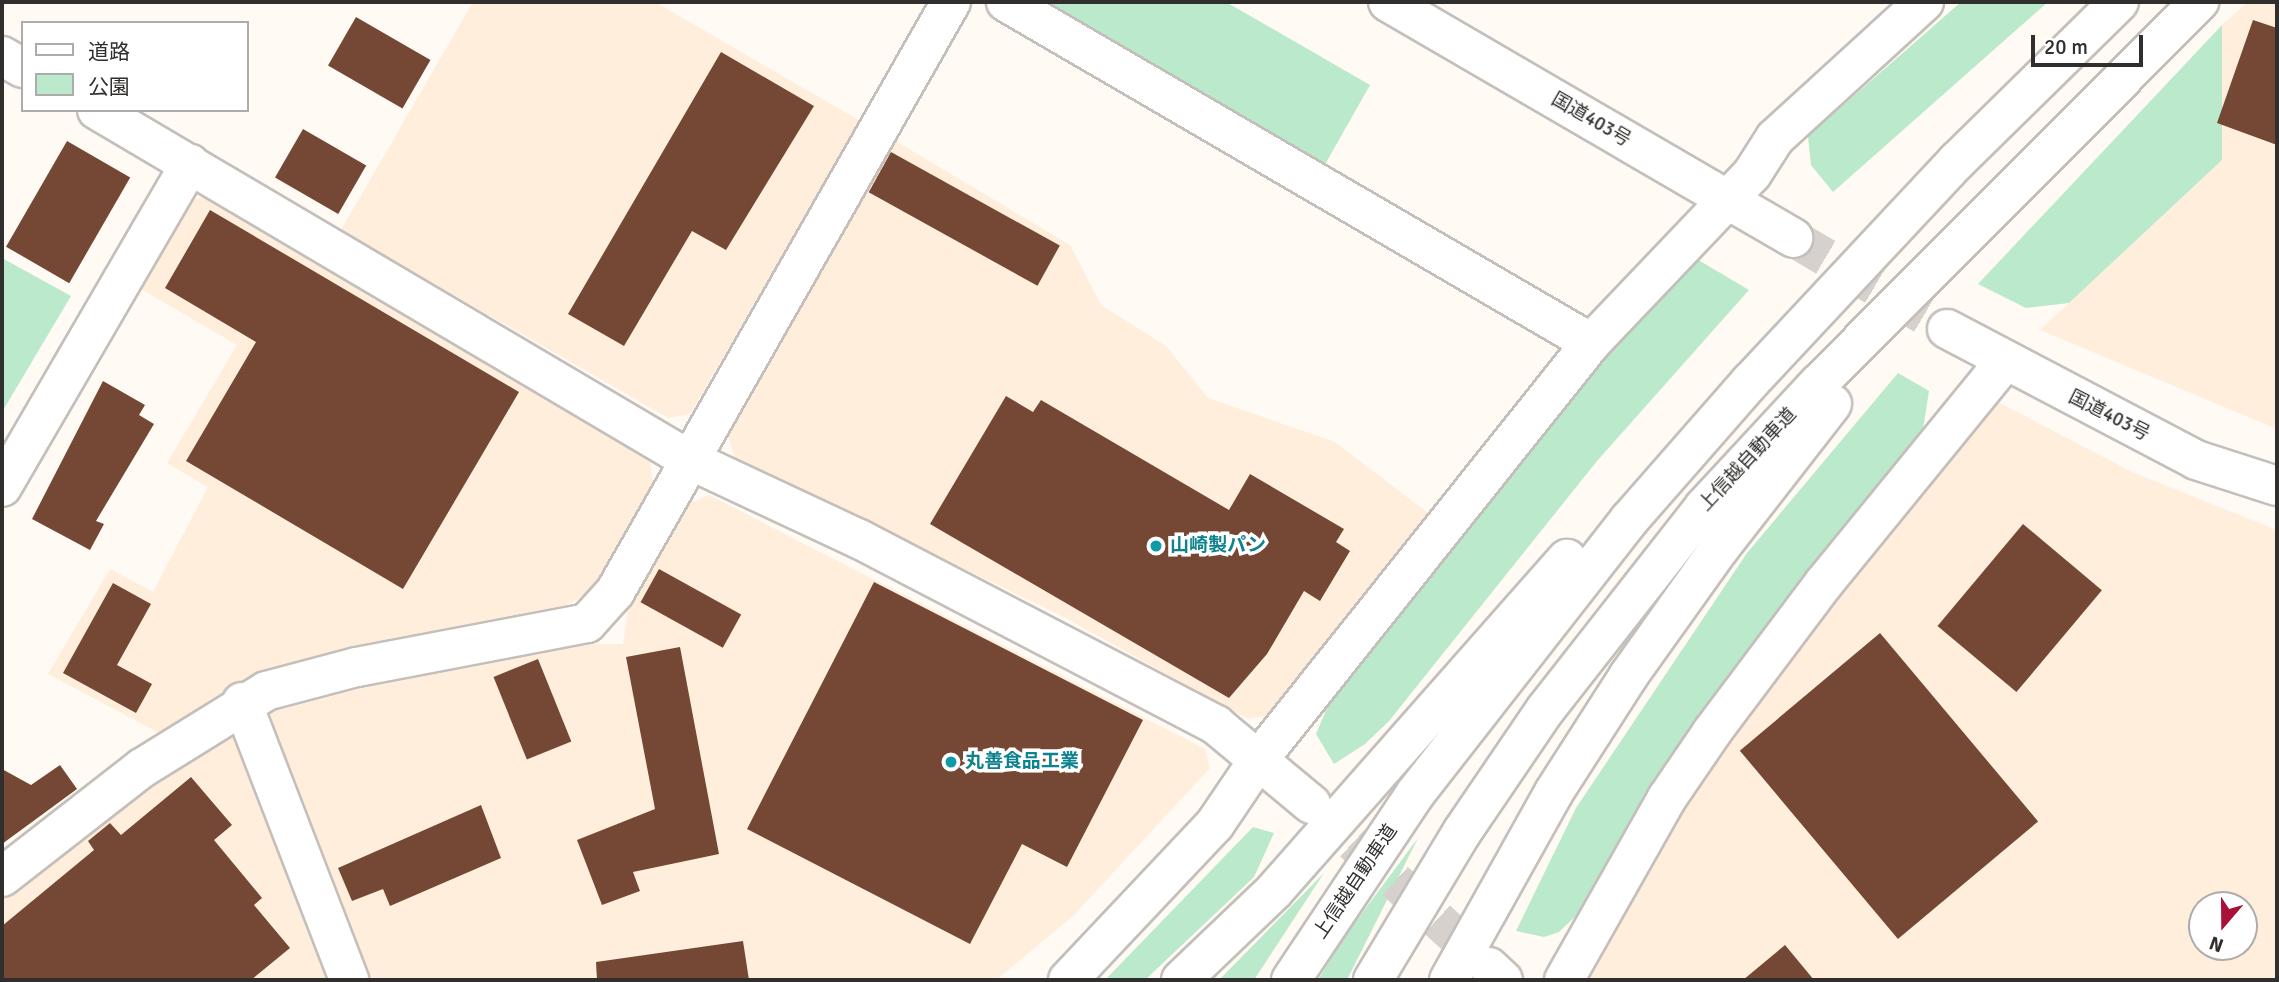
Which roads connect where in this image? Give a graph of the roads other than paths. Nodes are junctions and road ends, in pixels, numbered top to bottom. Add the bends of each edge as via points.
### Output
1 (951, 2) edge
2 (1006, 2) edge
3 (1388, 2) edge
4 (1924, 2) edge
5 (2119, 2) edge
6 (2199, 2) edge
7 (2, 56) edge
8 (21, 67) edge
9 (100, 112) edge
10 (2076, 122) junction
11 (1957, 161) junction
12 (190, 164) junction
13 (1728, 200) junction
14 (1793, 238) tunnel mouth
15 (1947, 329) tunnel mouth
16 (1591, 343) junction
17 (2004, 362) junction
18 (688, 459) junction
19 (2277, 486) edge
20 (2, 487) edge
21 (242, 702) junction
22 (1259, 759) junction
23 (1311, 804) tunnel mouth
24 (2, 877) edge
25 (349, 980) edge
26 (1068, 980) edge
27 (1181, 980) edge
28 (1291, 980) edge
29 (1373, 980) edge
30 (1449, 980) edge
31 (1564, 980) edge

1 - 18 main road
2 - 16 main road
3 - 13 main road, 国道403号
4 - 13 main road via 1775,138
5 - 11 main road, 上信越自動車道
6 - 10 main road, 上信越自動車道
7 - 8 main road
9 - 12 main road
10 - 29 main road, 上信越自動車道 via 1818,384 1696,517 1545,710 1462,832
10 - 30 main road via 1809,431 1719,548 1554,792
11 - 27 main road via 1795,312 1559,567 1274,891
11 - 28 main road, 上信越自動車道 via 1750,382 1630,519 1415,794
12 - 18 main road
12 - 20 main road
13 - 14 main road, 国道403号
13 - 16 main road
15 - 17 main road, 国道403号
16 - 22 main road
17 - 19 main road, 国道403号 via 2196,460
17 - 31 main road via 1824,583 1712,732 1660,810
18 - 21 main road via 615,592 587,623 357,667 266,691
18 - 22 main road via 859,539 1203,719
21 - 24 main road via 142,768
21 - 25 main road
22 - 23 main road
22 - 26 main road via 1214,824

